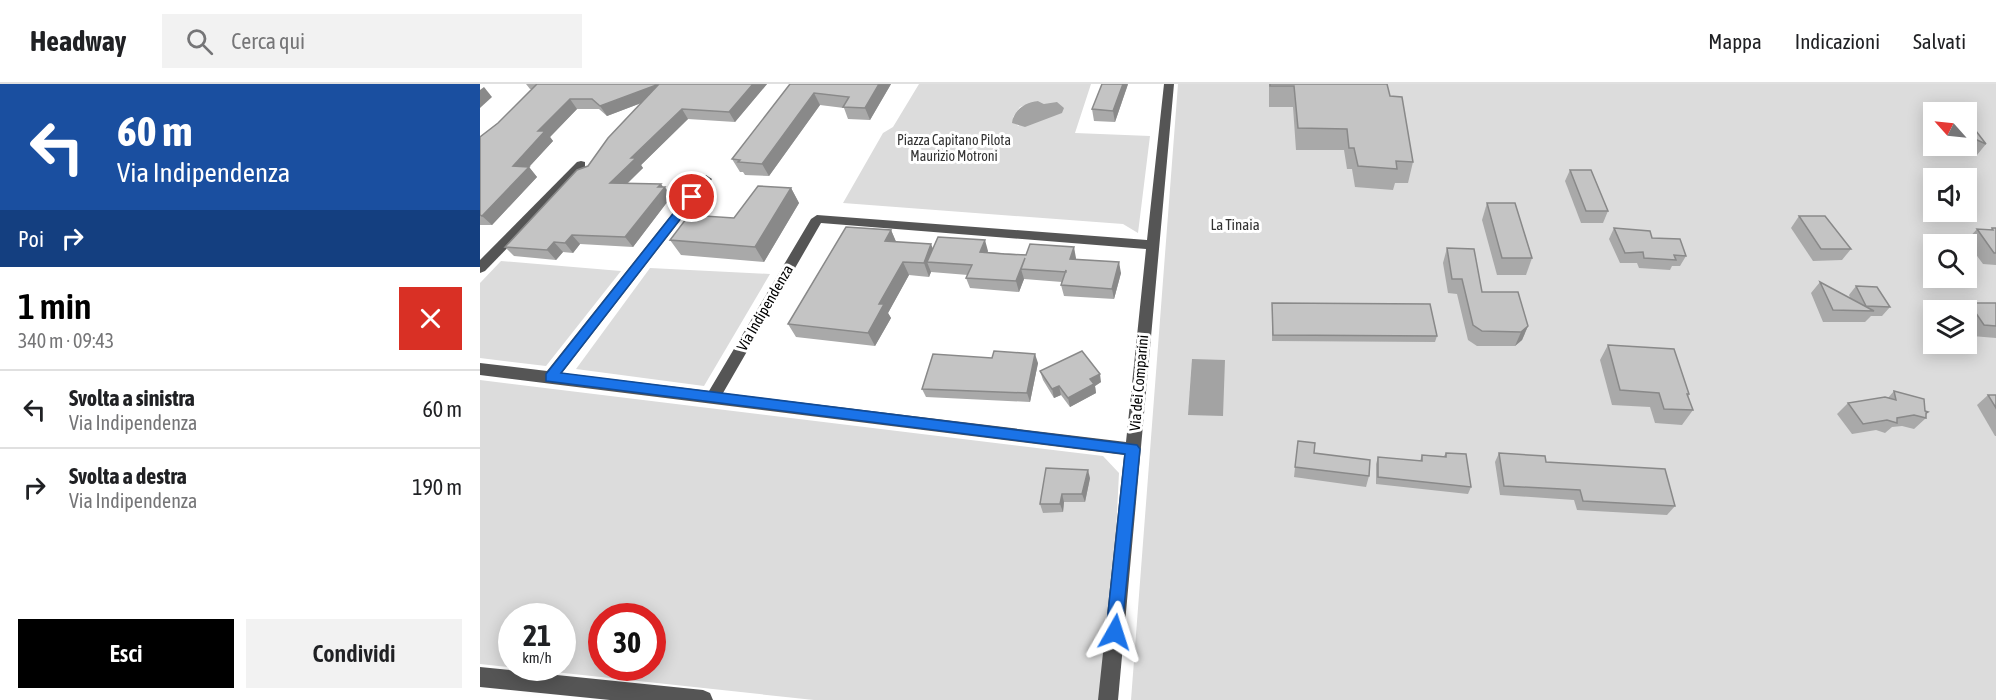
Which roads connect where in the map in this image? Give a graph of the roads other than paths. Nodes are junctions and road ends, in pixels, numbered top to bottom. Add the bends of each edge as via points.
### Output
1 (1169, 84) edge
2 (581, 165) dead end
3 (706, 179) dead end
4 (1153, 245) junction
5 (480, 268) edge
6 (480, 369) edge
7 (551, 377) junction
8 (713, 397) junction
9 (1132, 449) junction
10 (480, 677) edge
11 (703, 700) edge
12 (1108, 700) edge

1 - 4 street, Via dei Comparini
2 - 5 street
3 - 7 street
4 - 8 street, Via Indipendenza via 817,219
4 - 9 street, Via dei Comparini
6 - 7 street
7 - 8 street
8 - 9 street
9 - 12 street, Via dei Comparini
10 - 11 street

